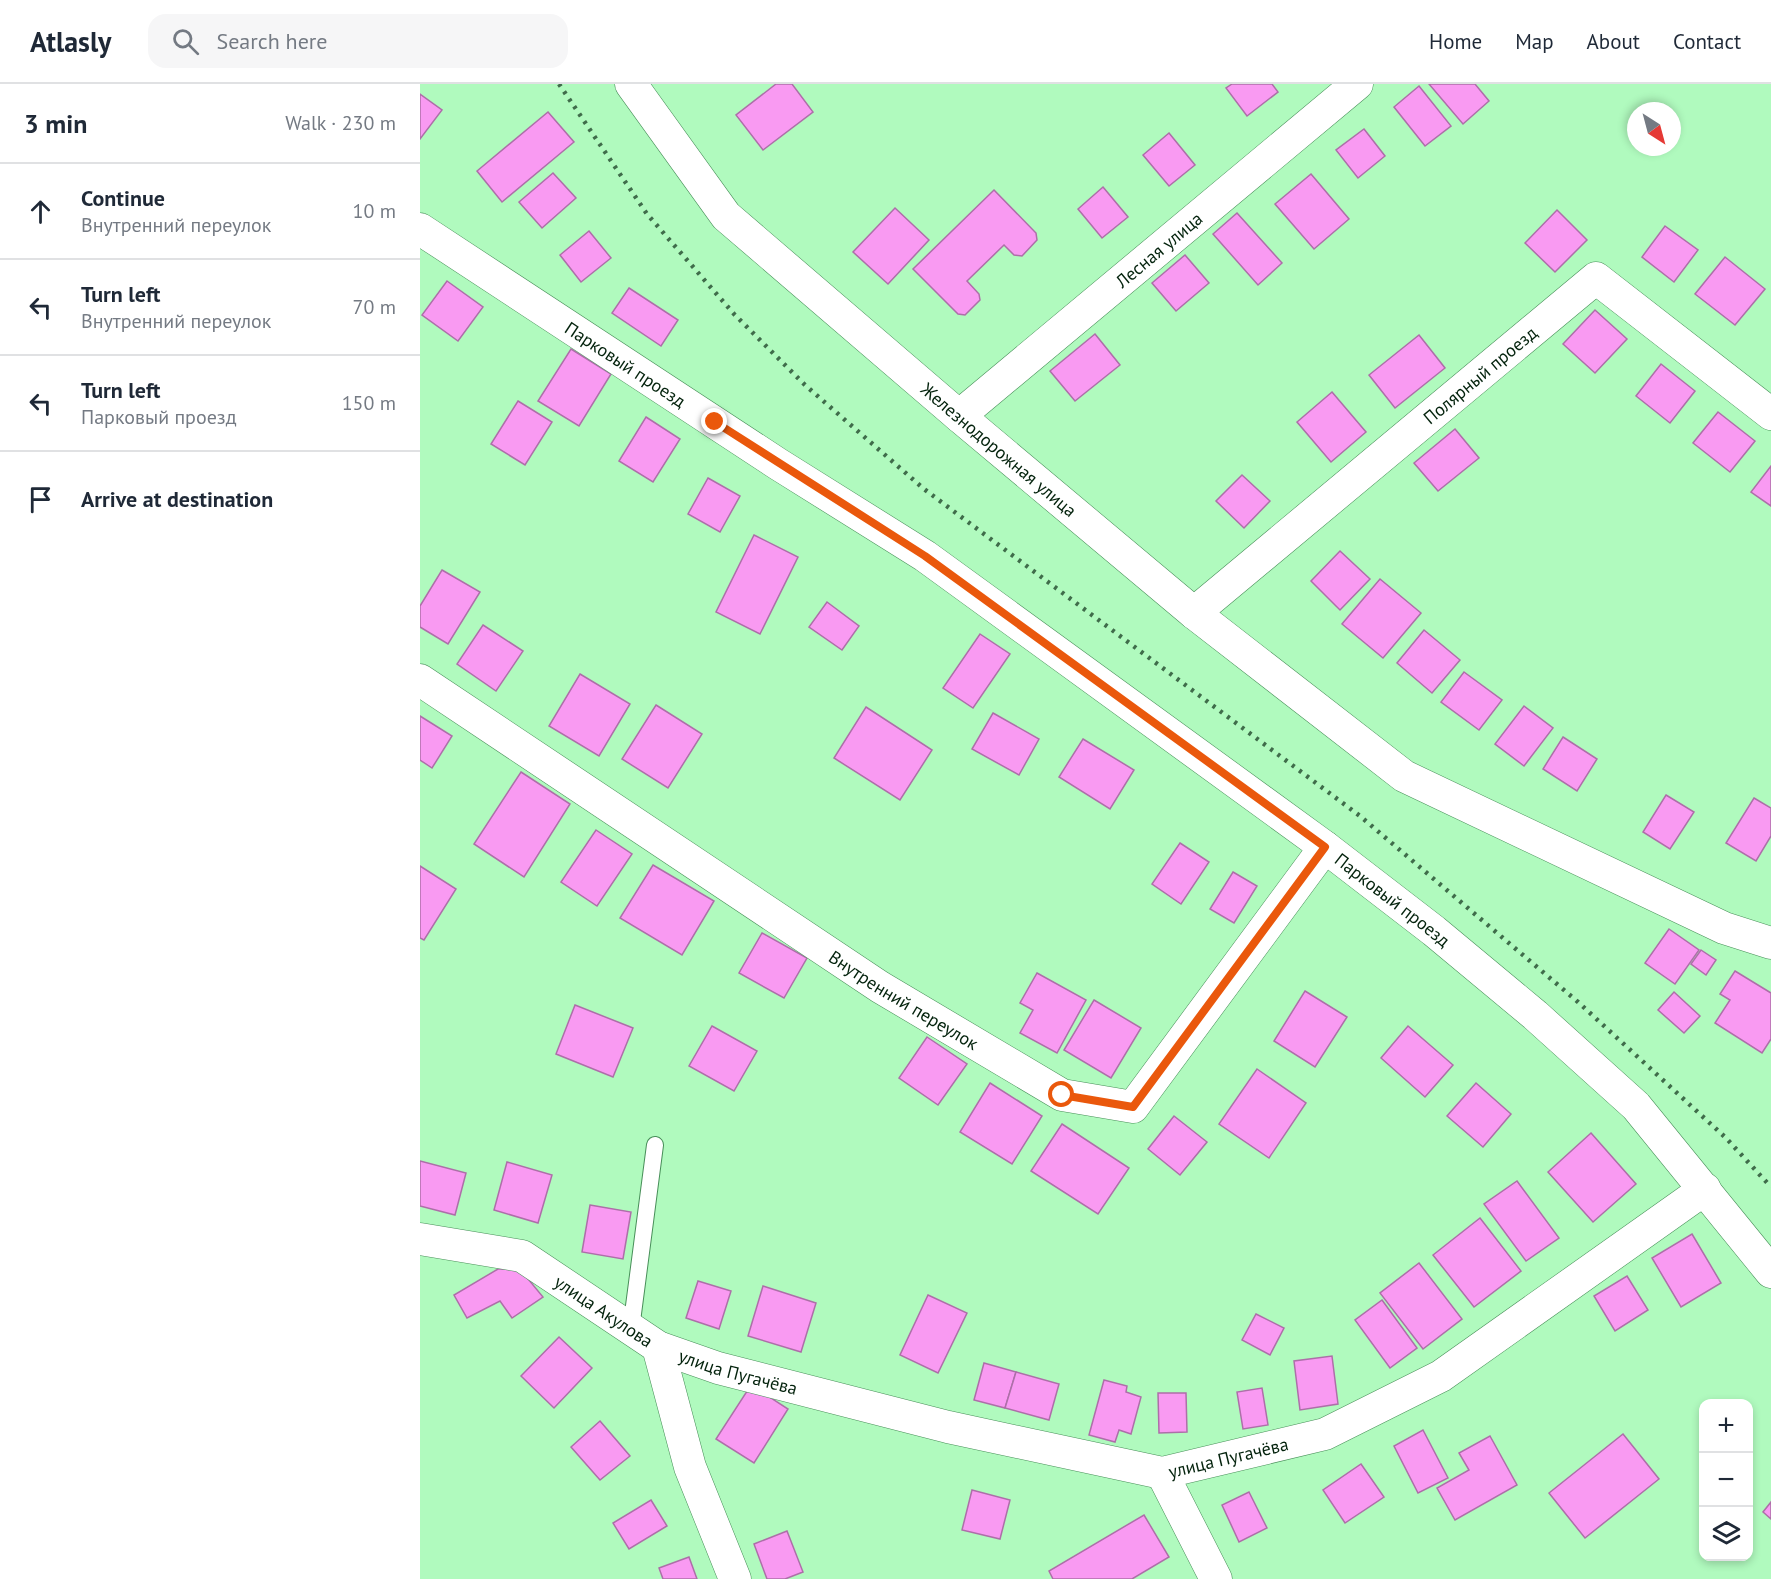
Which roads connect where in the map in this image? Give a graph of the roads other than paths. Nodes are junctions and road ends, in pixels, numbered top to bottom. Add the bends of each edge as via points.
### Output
1 (631, 84) edge
2 (1357, 84) edge
3 (420, 229) edge
4 (1771, 414) edge
5 (960, 416) junction
6 (1194, 613) junction
7 (420, 680) edge
8 (1325, 847) junction
9 (1771, 943) edge
10 (655, 1145) dead end
11 (1705, 1189) junction
12 (420, 1239) edge
13 (1771, 1272) edge
14 (631, 1329) junction
15 (658, 1347) junction
16 (1162, 1473) junction
17 (735, 1579) edge
18 (1216, 1579) edge

1 - 5 street, Железнодорожная улица via 726,216
2 - 5 street, Лесная улица
3 - 8 street, Парковый проезд via 925,556
4 - 6 street, Полярный проезд via 1596,278
5 - 6 street, Железнодорожная улица
6 - 9 street, Железнодорожная улица via 1404,776 1724,928
7 - 8 street, Внутренний переулок via 880,987 1062,1095 1133,1107
8 - 11 street, Парковый проезд via 1535,1015 1636,1106
10 - 14 lane
11 - 13 street, Парковый проезд
11 - 16 street, улица Пугачёва via 1441,1376 1325,1434
12 - 14 street, улица Акулова via 522,1256
14 - 15 street, улица Акулова
15 - 16 street, улица Пугачёва via 718,1368 948,1427
15 - 17 street, улица Акулова via 690,1467
16 - 18 street

